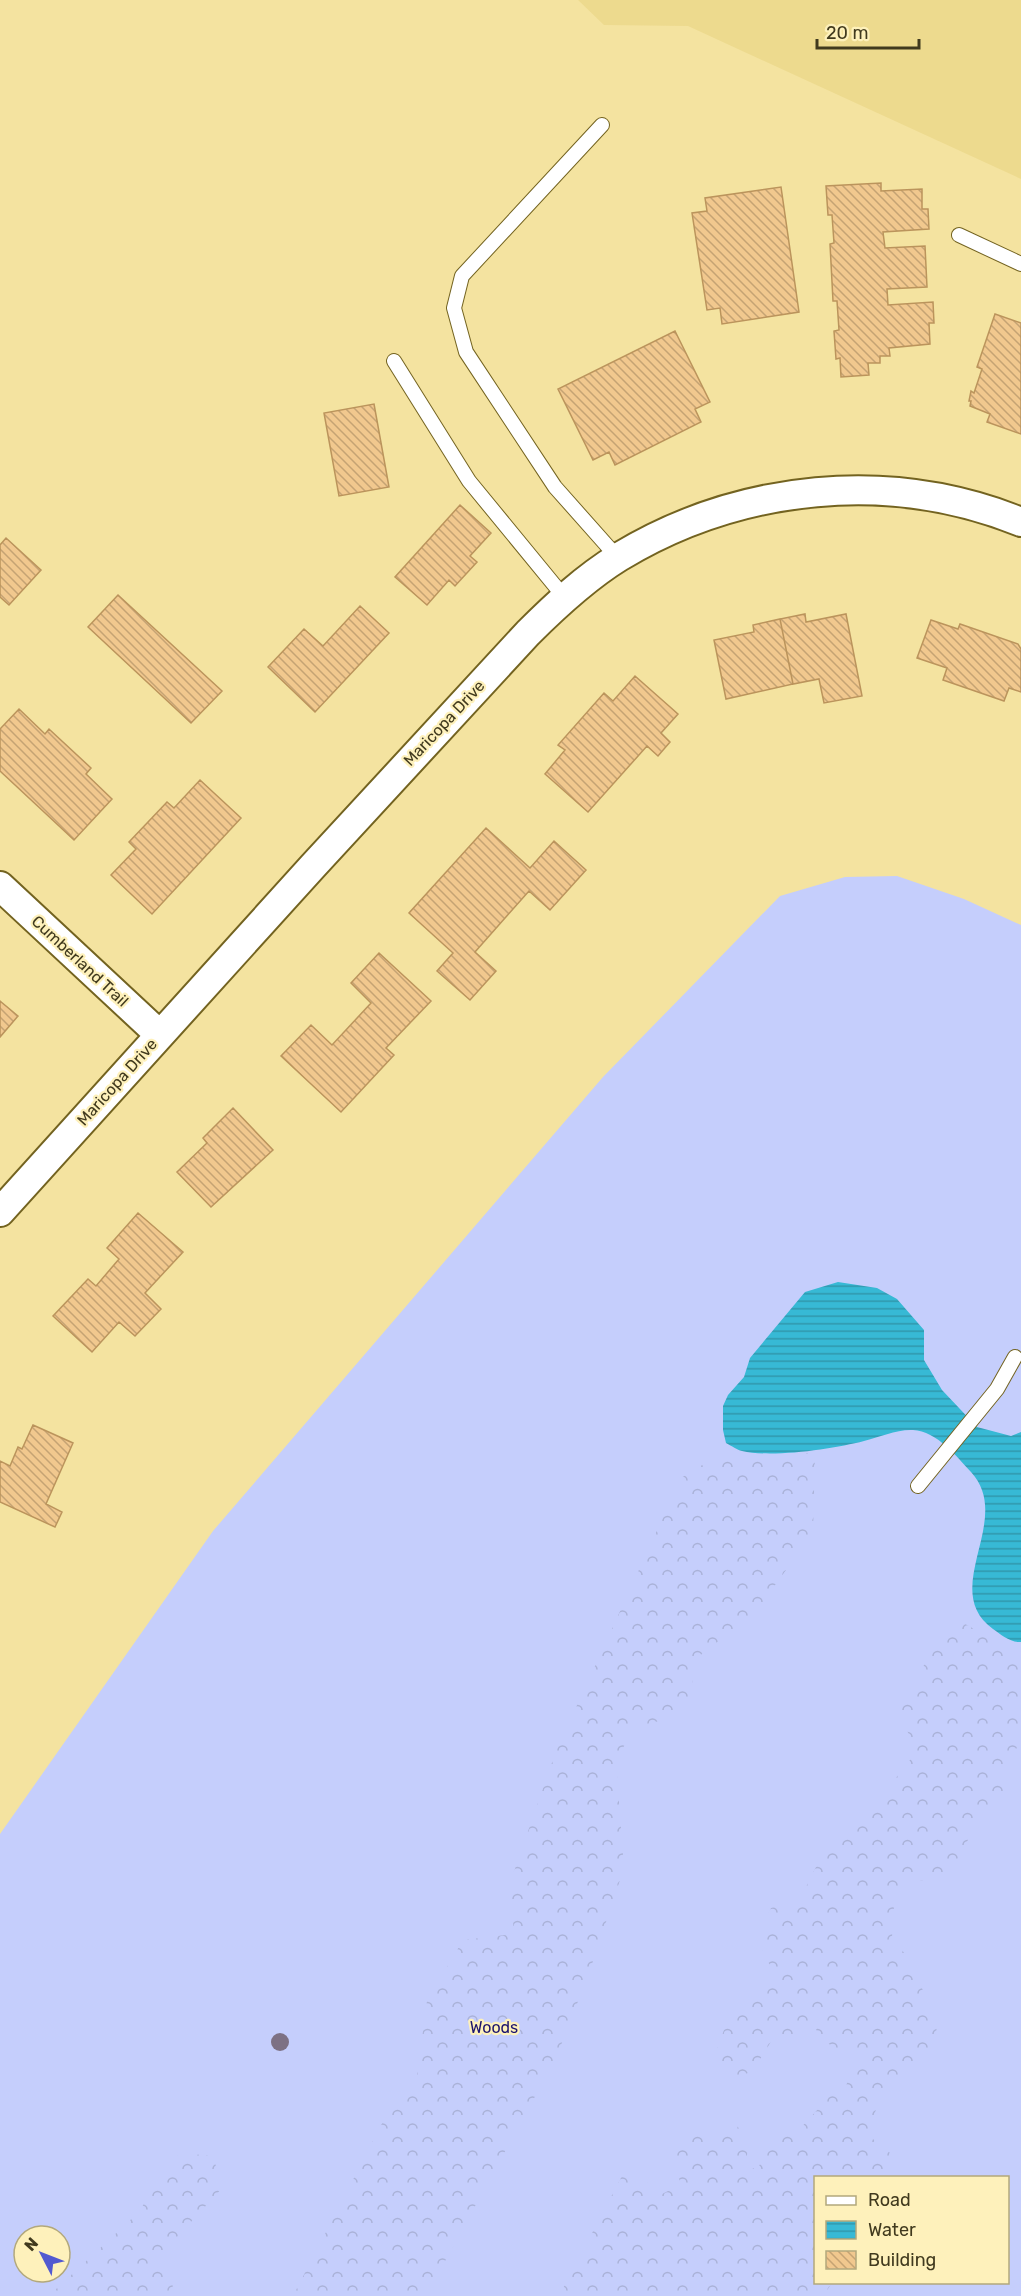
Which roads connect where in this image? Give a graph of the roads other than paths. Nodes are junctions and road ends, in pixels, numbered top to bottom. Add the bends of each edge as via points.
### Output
1 (602, 125) dead end
2 (958, 235) dead end
3 (1021, 264) edge
4 (394, 362) dead end
5 (1021, 522) edge
6 (618, 558) junction
7 (565, 598) junction
8 (0, 886) edge
9 (160, 1035) junction
10 (0, 1212) edge
11 (1015, 1357) dead end
12 (918, 1486) dead end

1 - 6 lane via 462,276 454,308 465,352 555,487
2 - 3 lane
4 - 7 lane via 469,481
5 - 6 street, Maricopa Drive via 994,511 918,494 870,490 801,493 706,516
6 - 7 street, Maricopa Drive
7 - 9 street, Maricopa Drive via 512,650
8 - 9 street, Cumberland Trail
9 - 10 street, Maricopa Drive
11 - 12 lane via 997,1389

